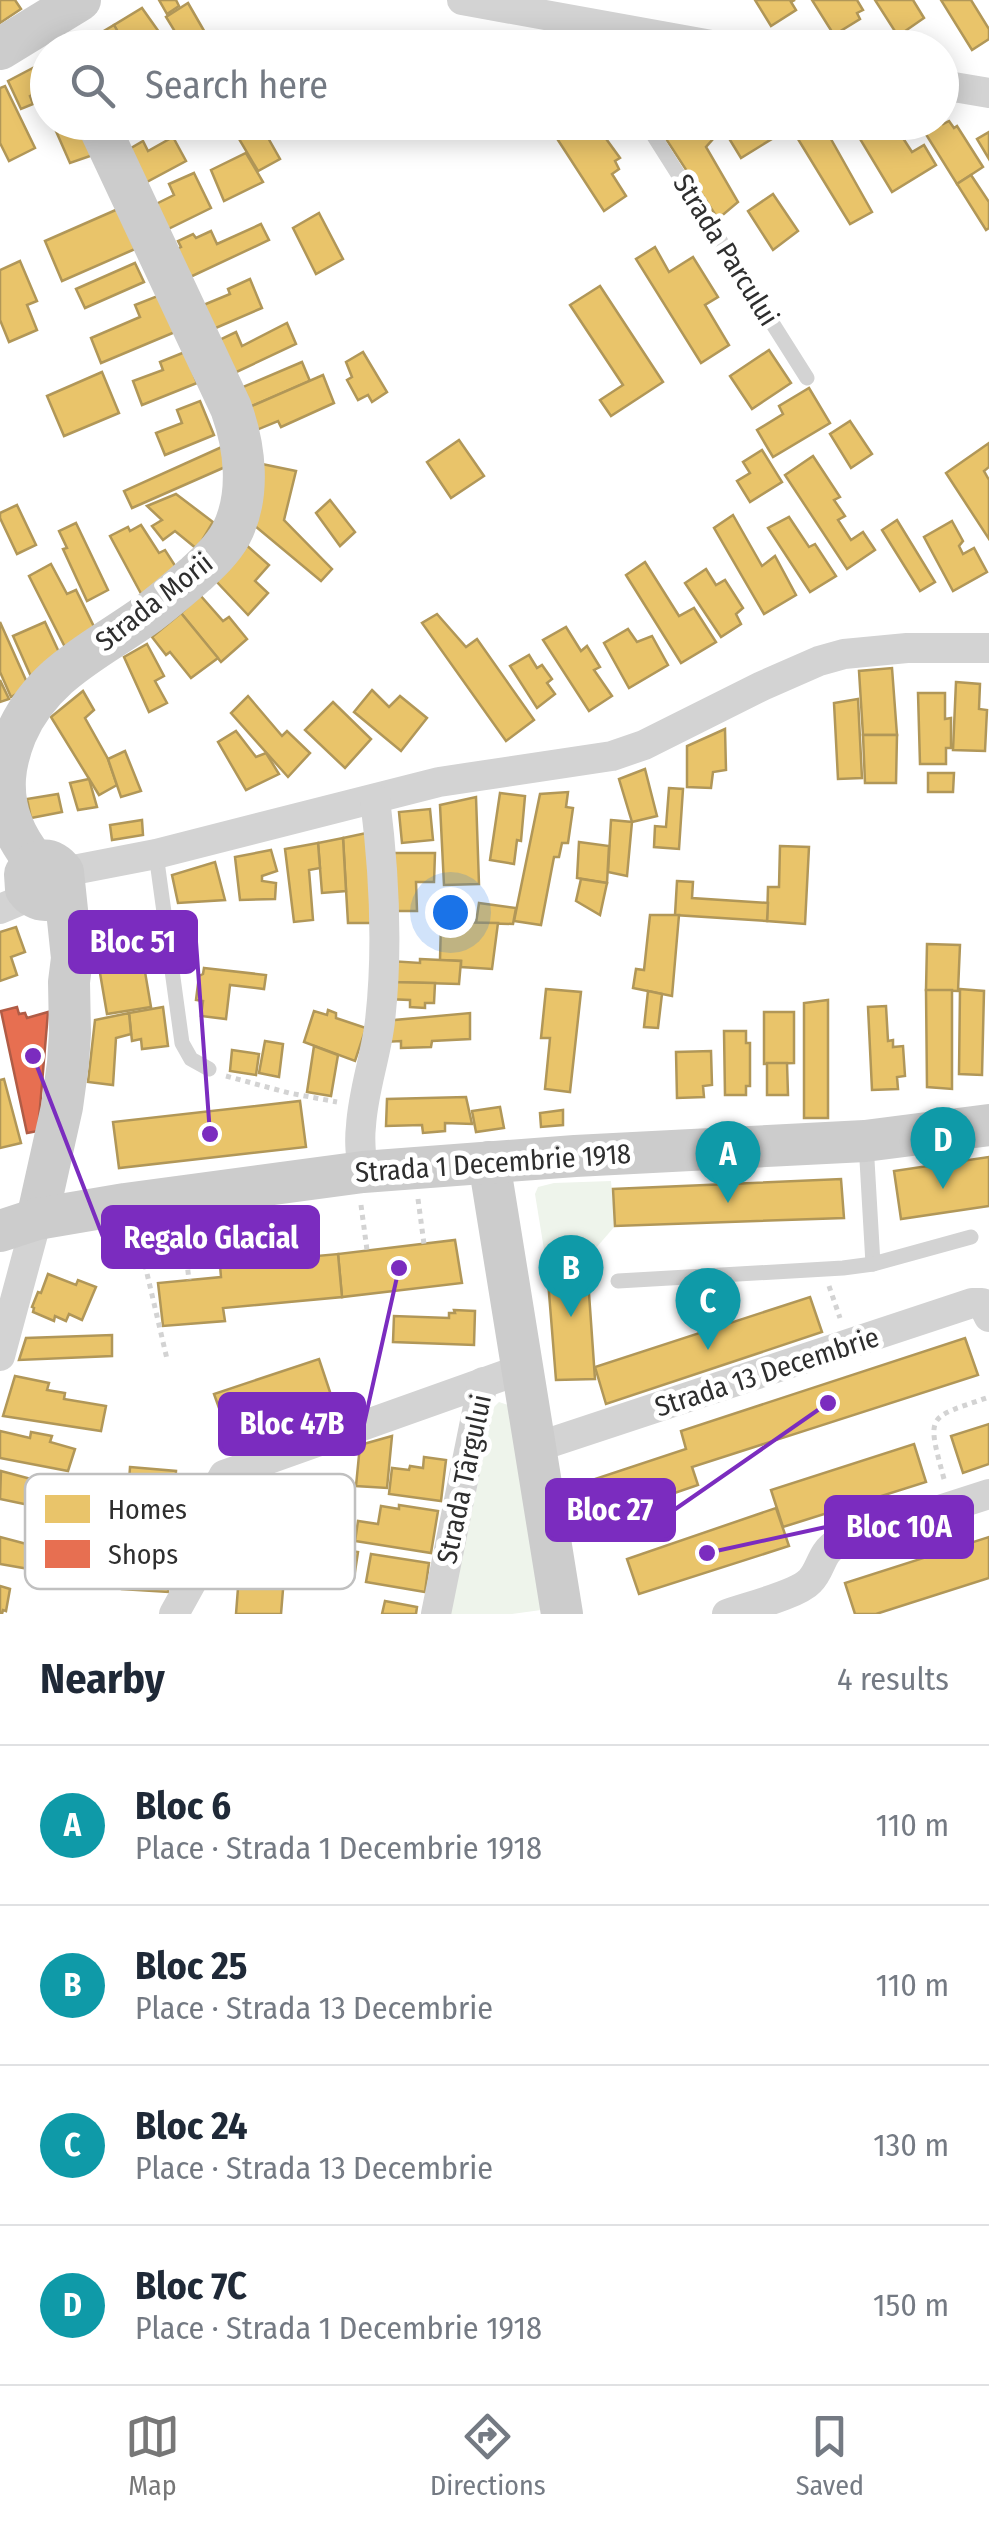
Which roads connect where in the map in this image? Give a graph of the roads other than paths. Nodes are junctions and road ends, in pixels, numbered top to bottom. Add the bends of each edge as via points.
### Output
1 (462, 0) edge
2 (55, 17) edge
3 (33, 30) edge
4 (573, 30) edge
5 (30, 32) edge
6 (0, 49) edge
7 (959, 88) edge
8 (989, 93) edge
9 (105, 140) edge
10 (656, 140) edge
11 (807, 378) dead end
12 (989, 648) edge
13 (375, 799) junction
14 (156, 854) junction
15 (32, 877) edge
16 (209, 1070) road end
17 (989, 1126) edge
18 (866, 1141) junction
19 (488, 1162) junction
20 (362, 1187) junction
21 (19, 1225) edge
22 (971, 1236) dead end
23 (873, 1264) junction
24 (618, 1281) dead end
25 (989, 1318) edge
26 (0, 1356) edge
27 (503, 1375) junction
28 (537, 1447) junction
29 (227, 1474) edge
30 (989, 1494) edge
31 (188, 1589) edge
32 (174, 1614) edge
33 (436, 1614) edge
34 (562, 1614) edge
35 (727, 1614) edge

1 - 4 street
2 - 3 street
5 - 6 street
7 - 8 street
9 - 15 street, Strada Morii via 231,408 244,483 233,530 210,560 150,612 64,670 26,714 4,787
10 - 11 lane, Strada Parcului
12 - 13 street via 844,654 612,756 439,782
13 - 14 street
13 - 20 street via 382,994 360,1129
14 - 15 street
14 - 16 lane via 182,1043
15 - 21 street, Strada Morii via 69,982 70,1020 62,1108
17 - 18 street, Strada 1 Decembrie 1918
18 - 19 street, Strada 1 Decembrie 1918
18 - 23 lane
19 - 20 street, Strada 1 Decembrie 1918
19 - 27 street
20 - 21 street, Strada 1 Decembrie 1918 via 230,1188
21 - 26 street
22 - 23 lane
23 - 24 lane
25 - 28 street, Strada 13 Decembrie via 976,1302
27 - 28 street
27 - 29 street
27 - 33 street, Strada Târgului
28 - 34 street
30 - 35 street via 837,1543 800,1589
31 - 32 street

